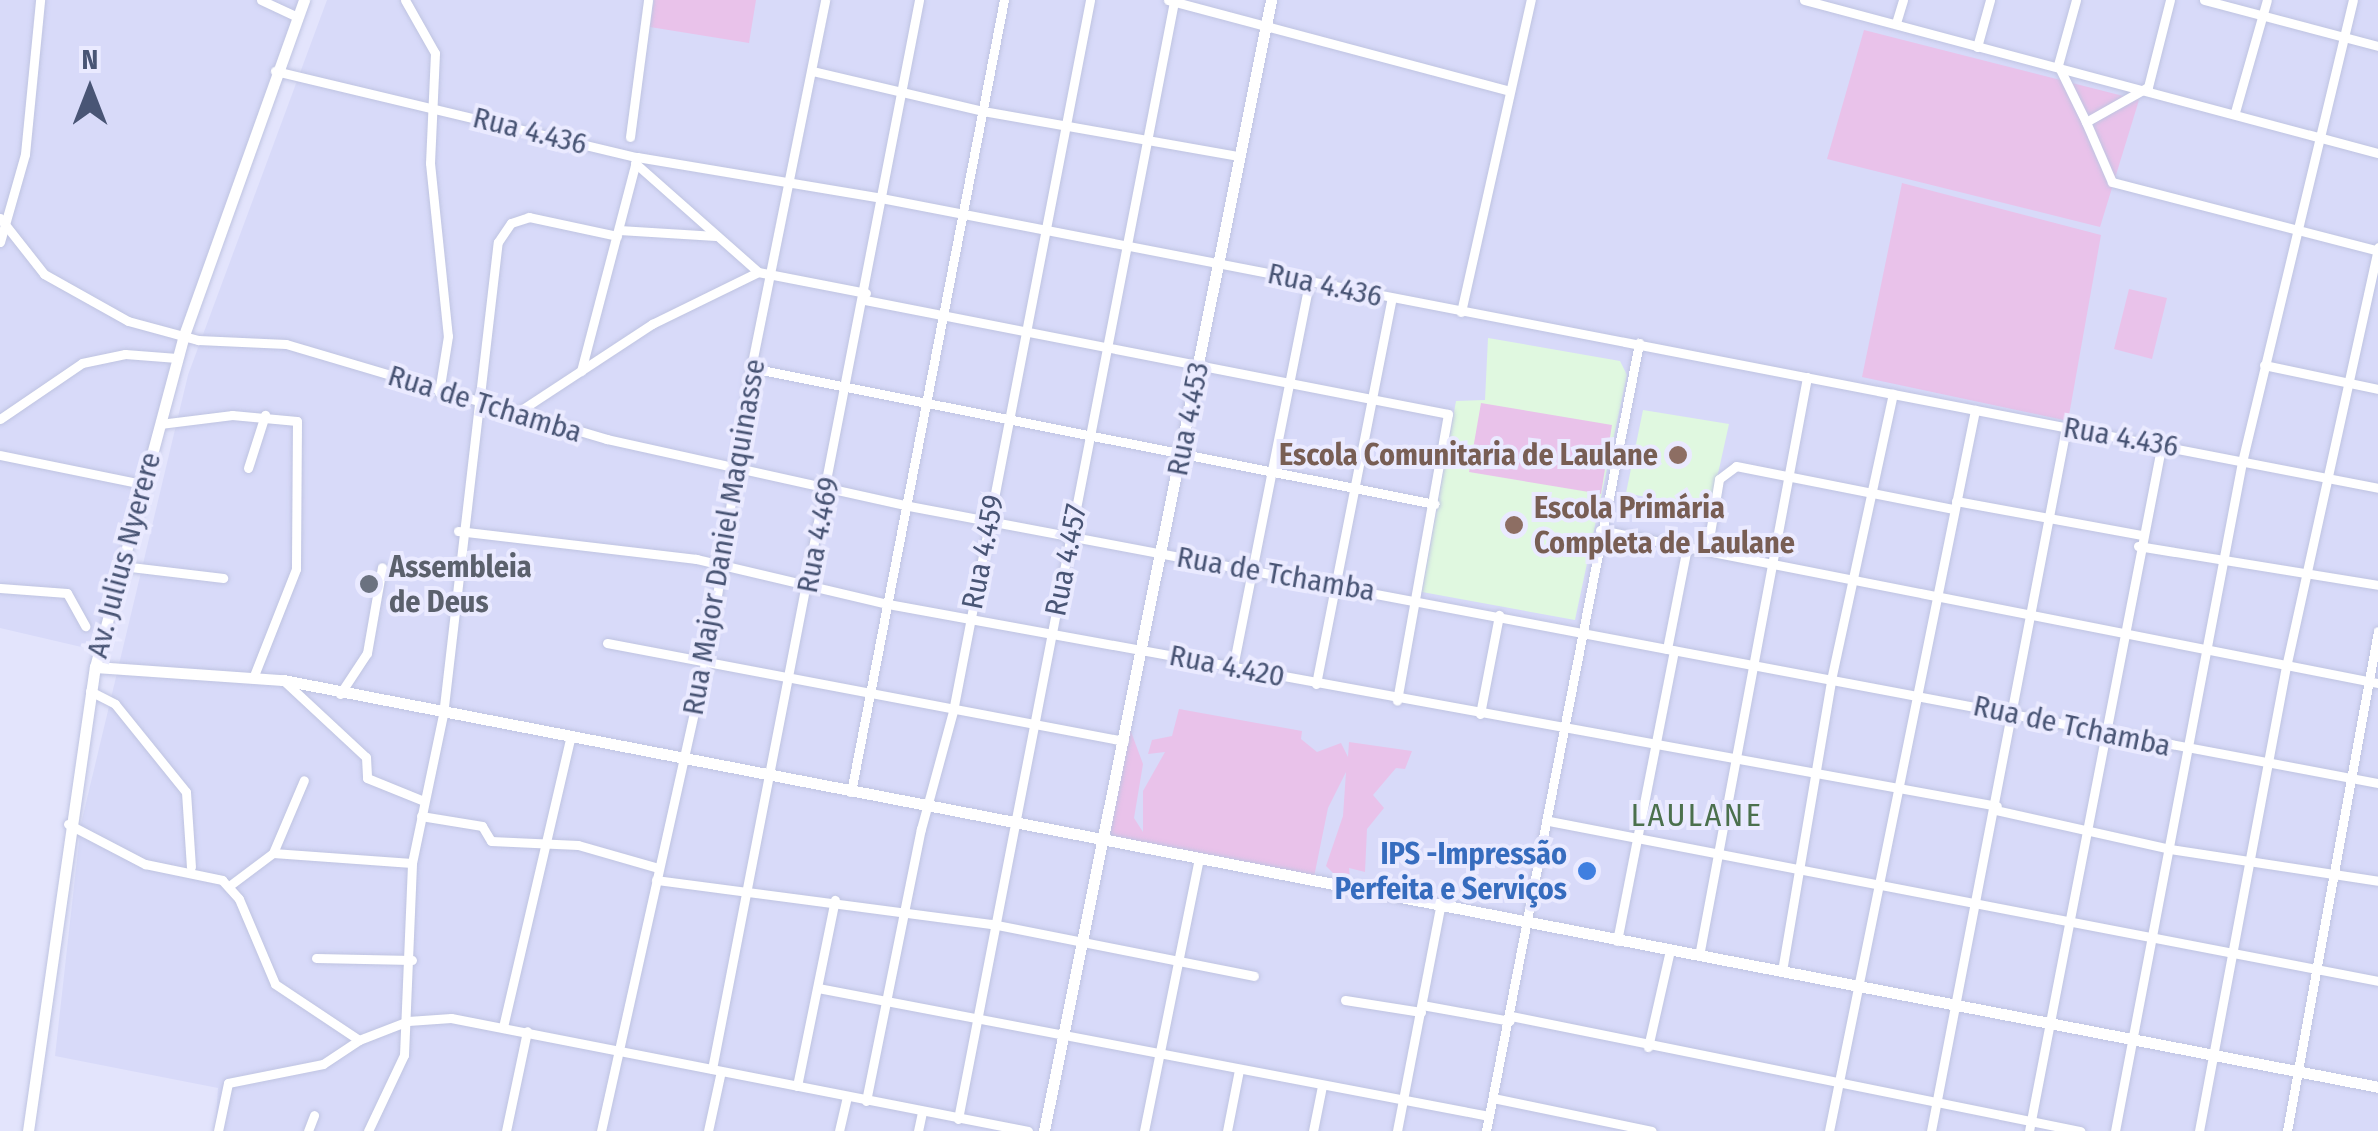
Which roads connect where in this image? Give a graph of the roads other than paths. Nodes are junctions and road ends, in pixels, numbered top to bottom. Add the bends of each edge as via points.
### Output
1 (40, 0) edge
2 (261, 0) edge
3 (304, 0) edge
4 (405, 0) edge
5 (648, 0) edge
6 (825, 0) edge
7 (919, 0) edge
8 (1004, 0) edge
9 (1090, 0) edge
10 (1271, 0) edge
11 (1531, 0) edge
12 (1804, 0) edge
13 (1903, 0) edge
14 (1990, 0) edge
15 (2076, 0) edge
16 (2170, 0) edge
17 (2204, 0) edge
18 (2267, 0) edge
19 (2353, 0) edge
20 (1171, 1) edge
21 (1820, 2) edge
22 (297, 17) junction
23 (2263, 18) junction
24 (1896, 23) junction
25 (1264, 26) junction
26 (2343, 38) junction
27 (1978, 46) junction
28 (2378, 46) edge
29 (2058, 64) junction
30 (275, 70) junction
31 (812, 71) junction
32 (2148, 87) junction
33 (1508, 90) junction
34 (901, 94) junction
35 (431, 107) junction
36 (983, 112) junction
37 (2234, 112) junction
38 (2086, 122) junction
39 (1064, 127) junction
40 (2319, 135) junction
41 (630, 136) dead end
42 (1148, 140) junction
43 (2378, 152) edge
44 (1237, 156) junction
45 (636, 160) junction
46 (791, 182) junction
47 (882, 198) junction
48 (966, 216) junction
49 (0, 218) edge
50 (10, 227) junction
51 (2297, 229) junction
52 (1046, 230) junction
53 (618, 233) junction
54 (716, 236) junction
55 (0, 242) edge
56 (1128, 246) junction
57 (2378, 250) edge
58 (1220, 263) junction
59 (758, 272) junction
60 (773, 276) junction
61 (1309, 282) junction
62 (866, 297) junction
63 (1392, 298) junction
64 (1460, 312) junction
65 (944, 318) junction
66 (1027, 331) junction
67 (183, 338) junction
68 (1638, 343) junction
69 (1108, 345) junction
70 (177, 358) junction
71 (1200, 362) junction
72 (2264, 365) junction
73 (752, 368) junction
74 (581, 370) junction
75 (1807, 377) junction
76 (1291, 382) junction
77 (2346, 383) junction
78 (846, 389) junction
79 (2378, 389) edge
80 (439, 392) junction
81 (1893, 394) junction
82 (1371, 400) junction
83 (478, 406) junction
84 (928, 406) junction
85 (1975, 410) junction
86 (265, 415) junction
87 (512, 416) junction
88 (0, 419) edge
89 (1009, 422) junction
90 (160, 424) junction
91 (2066, 428) junction
92 (1090, 436) junction
93 (2162, 443) junction
94 (1182, 450) junction
95 (0, 455) edge
96 (2242, 462) junction
97 (736, 467) junction
98 (248, 468) dead end
99 (1273, 469) junction
100 (1788, 477) junction
101 (2325, 480) junction
102 (142, 484) junction
103 (1355, 487) junction
104 (828, 488) junction
105 (2378, 488) edge
106 (1873, 494) junction
107 (1435, 504) junction
108 (1955, 505) junction
109 (909, 506) junction
110 (2050, 516) junction
111 (989, 522) junction
112 (1600, 530) junction
113 (458, 531) junction
114 (2141, 535) junction
115 (1071, 538) junction
116 (2138, 546) junction
117 (1687, 547) junction
118 (1706, 552) junction
119 (1162, 553) junction
120 (2224, 558) junction
121 (1771, 563) junction
122 (724, 565) junction
123 (122, 566) junction
124 (382, 567) dead end
125 (1254, 568) junction
126 (2307, 576) junction
127 (223, 578) dead end
128 (1854, 583) junction
129 (809, 584) junction
130 (1335, 584) junction
131 (2378, 585) edge
132 (0, 588) edge
133 (1939, 599) junction
134 (1417, 600) junction
135 (888, 604) junction
136 (2032, 612) junction
137 (1499, 615) junction
138 (970, 618) junction
139 (85, 626) dead end
140 (1581, 628) junction
141 (1053, 629) junction
142 (2125, 630) junction
143 (2378, 632) edge
144 (606, 643) dead end
145 (1143, 650) junction
146 (1670, 650) junction
147 (2207, 650) junction
148 (705, 664) junction
149 (95, 667) junction
150 (1233, 667) junction
151 (2286, 667) junction
152 (1751, 668) junction
153 (253, 678) junction
154 (790, 678) junction
155 (282, 680) junction
156 (1831, 680) junction
157 (2374, 682) edge
158 (1316, 684) junction
159 (90, 691) junction
160 (340, 694) junction
161 (873, 694) junction
162 (1919, 695) junction
163 (1396, 700) junction
164 (954, 712) junction
165 (1480, 714) junction
166 (2013, 714) junction
167 (442, 715) junction
168 (1034, 725) junction
169 (1567, 728) junction
170 (2104, 732) junction
171 (570, 739) junction
172 (1124, 741) junction
173 (1655, 749) junction
174 (2185, 749) junction
175 (684, 762) junction
176 (1736, 764) junction
177 (2268, 765) junction
178 (2350, 777) junction
179 (769, 778) junction
180 (304, 780) dead end
181 (1818, 780) junction
182 (2378, 782) edge
183 (1901, 792) junction
184 (850, 795) junction
185 (424, 801) junction
186 (1996, 808) junction
187 (930, 810) junction
188 (420, 816) junction
189 (1549, 821) junction
190 (68, 824) junction
191 (1015, 825) junction
192 (2089, 828) junction
193 (1106, 839) junction
194 (1637, 839) junction
195 (541, 844) junction
196 (2170, 849) junction
197 (272, 853) junction
198 (1717, 855) junction
199 (1199, 858) junction
200 (412, 862) junction
201 (2251, 863) junction
202 (191, 868) junction
203 (658, 868) junction
204 (1800, 869) junction
205 (2335, 874) junction
206 (656, 880) junction
207 (2378, 881) edge
208 (1882, 884) junction
209 (229, 886) junction
210 (747, 896) junction
211 (835, 900) junction
212 (1978, 902) junction
213 (1440, 908) junction
214 (904, 914) junction
215 (2073, 917) junction
216 (992, 924) junction
217 (1530, 925) junction
218 (2152, 933) junction
219 (1617, 941) junction
220 (1083, 943) junction
221 (1670, 950) junction
222 (2236, 950) junction
223 (1700, 956) junction
224 (316, 958) dead end
225 (412, 960) junction
226 (1176, 962) junction
227 (2314, 968) junction
228 (1782, 970) junction
229 (1254, 976) dead end
230 (2378, 981) edge
231 (818, 988) junction
232 (1861, 988) junction
233 (886, 1000) junction
234 (1345, 1000) dead end
235 (1957, 1007) junction
236 (1422, 1009) junction
237 (976, 1015) junction
238 (1510, 1019) junction
239 (408, 1021) junction
240 (2053, 1026) junction
241 (504, 1027) junction
242 (527, 1031) junction
243 (1066, 1033) junction
244 (358, 1040) junction
245 (2136, 1042) junction
246 (1648, 1047) junction
247 (617, 1052) junction
248 (1158, 1054) junction
249 (2213, 1058) junction
250 (717, 1070) junction
251 (1238, 1070) junction
252 (2296, 1072) junction
253 (1839, 1083) junction
254 (797, 1086) junction
255 (1322, 1086) junction
256 (2378, 1088) edge
257 (847, 1097) junction
258 (1494, 1098) junction
259 (866, 1101) junction
260 (1938, 1101) junction
261 (1402, 1102) junction
262 (922, 1112) junction
263 (314, 1115) dead end
264 (1489, 1116) junction
265 (958, 1119) junction
266 (2032, 1120) junction
267 (28, 1131) edge
268 (218, 1131) edge
269 (308, 1131) edge
270 (368, 1131) edge
271 (506, 1131) edge
272 (601, 1131) edge
273 (708, 1131) edge
274 (839, 1131) edge
275 (918, 1131) edge
276 (1028, 1131) edge
277 (1044, 1131) edge
278 (1144, 1131) edge
279 (1227, 1131) edge
280 (1313, 1131) edge
281 (1397, 1131) edge
282 (1486, 1131) edge
283 (1652, 1131) edge
284 (1829, 1131) edge
285 (1932, 1131) edge
286 (2029, 1131) edge
287 (2080, 1131) edge
288 (2114, 1131) edge
289 (2199, 1131) edge
290 (2288, 1131) edge

1 - 50 street via 33,105
2 - 22 street
3 - 22 street, Av. Julius Nyerere
4 - 35 street via 434,49
5 - 41 street
6 - 31 street, Rua Major Daniel Maquinasse
7 - 34 street, Rua 4.469
8 - 36 street
9 - 39 street, Rua 4.459
10 - 25 street, Rua 4.453
11 - 33 street
12 - 21 street
13 - 24 street
14 - 27 street
15 - 29 street
16 - 32 street
17 - 23 street
18 - 23 street
19 - 26 street
20 - 25 street
20 - 42 street, Rua 4.457
21 - 24 street
22 - 30 street, Av. Julius Nyerere
23 - 26 street
23 - 37 street
24 - 27 street
25 - 33 street
25 - 44 street, Rua 4.453
26 - 28 street
26 - 40 street
27 - 29 street
29 - 32 street
29 - 38 street
30 - 35 street, Rua 4.436
30 - 67 street, Av. Julius Nyerere
31 - 34 street
31 - 46 street, Rua Major Daniel Maquinasse
32 - 37 street
32 - 38 street
33 - 64 street
34 - 36 street
34 - 47 street, Rua 4.469
35 - 45 street, Rua 4.436
35 - 80 street via 434,241 447,301
36 - 39 street
36 - 48 street
37 - 40 street
38 - 51 street via 2098,158 2124,186
39 - 42 street
39 - 52 street, Rua 4.459
40 - 43 street
40 - 51 street
42 - 44 street
42 - 56 street, Rua 4.457
44 - 58 street, Rua 4.453
45 - 46 street, Rua 4.436
45 - 53 street
45 - 54 street
46 - 47 street, Rua 4.436
46 - 60 street, Rua Major Daniel Maquinasse
47 - 48 street, Rua 4.436
47 - 62 street, Rua 4.469
48 - 52 street, Rua 4.436
48 - 65 street
49 - 50 street, Rua de Tchamba
50 - 55 street
50 - 67 street, Rua de Tchamba via 57,284 128,321
51 - 57 street
51 - 72 street
52 - 56 street, Rua 4.436
52 - 66 street, Rua 4.459
53 - 54 street
53 - 74 street
53 - 83 street via 519,219 498,242
54 - 59 street
56 - 58 street, Rua 4.436
56 - 69 street, Rua 4.457
57 - 77 street
58 - 61 street, Rua 4.436
58 - 71 street, Rua 4.453
59 - 60 street
59 - 74 street via 669,314
60 - 62 street
60 - 73 street, Rua Major Daniel Maquinasse
61 - 63 street, Rua 4.436
61 - 76 street
62 - 65 street
62 - 78 street, Rua 4.469
63 - 64 street, Rua 4.436
63 - 82 street
64 - 68 street, Rua 4.436
65 - 66 street
65 - 84 street
66 - 69 street
66 - 89 street, Rua 4.459
67 - 70 street, Av. Julius Nyerere
67 - 80 street, Rua de Tchamba via 286,344
68 - 75 street, Rua 4.436
68 - 112 street
69 - 71 street
69 - 92 street, Rua 4.457
70 - 88 street via 92,359
70 - 90 street, Av. Julius Nyerere
71 - 76 street
71 - 94 street, Rua 4.453
72 - 77 street
72 - 96 street
73 - 78 street
73 - 97 street, Rua Major Daniel Maquinasse
74 - 87 street
75 - 81 street, Rua 4.436
75 - 100 street
76 - 82 street
76 - 99 street
77 - 79 street
77 - 101 street
78 - 84 street
78 - 104 street, Rua 4.469
80 - 83 street, Rua de Tchamba
81 - 85 street, Rua 4.436
81 - 106 street
82 - 103 street
82 - 107 street via 1448,414
83 - 87 street, Rua de Tchamba
83 - 113 street
84 - 89 street
84 - 109 street
85 - 91 street, Rua 4.436
85 - 108 street
86 - 90 street
86 - 98 street
86 - 153 street via 297,421 298,555
87 - 97 street, Rua de Tchamba
89 - 92 street
89 - 111 street, Rua 4.459
90 - 102 street, Av. Julius Nyerere
91 - 93 street, Rua 4.436
91 - 110 street
92 - 94 street
92 - 115 street, Rua 4.457
93 - 96 street, Rua 4.436
93 - 114 street
94 - 99 street
94 - 119 street, Rua 4.453
95 - 102 street
96 - 101 street, Rua 4.436
96 - 120 street
97 - 104 street, Rua de Tchamba
97 - 122 street, Rua Major Daniel Maquinasse
99 - 103 street
99 - 125 street
100 - 106 street
100 - 118 street via 1736,466 1719,479
100 - 121 street
101 - 105 street, Rua 4.436
101 - 126 street
102 - 123 street, Av. Julius Nyerere
103 - 107 street
103 - 130 street
104 - 109 street, Rua de Tchamba
104 - 129 street, Rua 4.469
106 - 108 street
106 - 128 street
107 - 134 street
108 - 110 street
108 - 133 street
109 - 111 street, Rua de Tchamba
109 - 135 street
110 - 114 street
110 - 136 street
111 - 115 street, Rua de Tchamba
111 - 138 street, Rua 4.459
112 - 117 street
112 - 140 street
113 - 122 street, Rua 4.420
113 - 167 street
114 - 116 street
115 - 119 street, Rua de Tchamba
115 - 141 street, Rua 4.457
116 - 120 street
116 - 142 street
117 - 118 street
117 - 146 street
118 - 121 street
119 - 125 street, Rua de Tchamba
119 - 145 street, Rua 4.453
120 - 126 street
120 - 147 street
121 - 128 street
121 - 152 street
122 - 129 street, Rua 4.420
122 - 148 street, Rua Major Daniel Maquinasse
123 - 127 street
123 - 149 street, Av. Julius Nyerere
124 - 160 street via 367,652
125 - 130 street, Rua de Tchamba
125 - 150 street
126 - 131 street
126 - 151 street
128 - 133 street
128 - 156 street
129 - 135 street, Rua 4.420
129 - 154 street, Rua 4.469
130 - 134 street, Rua de Tchamba
130 - 158 street
132 - 139 street via 67,594
133 - 136 street
133 - 162 street
134 - 137 street, Rua de Tchamba
134 - 163 street
135 - 138 street, Rua 4.420
135 - 161 street
136 - 142 street
136 - 166 street
137 - 140 street, Rua de Tchamba
137 - 165 street
138 - 141 street, Rua 4.420
138 - 164 street, Rua 4.459
140 - 146 street, Rua de Tchamba
140 - 169 street
141 - 145 street, Rua 4.420
141 - 168 street, Rua 4.457
142 - 147 street
142 - 170 street
143 - 157 street
144 - 148 street
145 - 150 street, Rua 4.420
145 - 172 street, Rua 4.453
146 - 152 street, Rua de Tchamba
146 - 173 street
147 - 151 street
147 - 174 street
148 - 154 street
148 - 175 street, Rua Major Daniel Maquinasse
149 - 153 street
149 - 159 street, Av. Julius Nyerere
150 - 158 street, Rua 4.420
151 - 157 street
151 - 177 street
152 - 156 street, Rua de Tchamba
152 - 176 street
153 - 155 street
154 - 161 street
154 - 179 street, Rua 4.469
155 - 160 street
155 - 185 street via 366,758 366,778
156 - 162 street, Rua de Tchamba
156 - 181 street
157 - 178 street
158 - 163 street, Rua 4.420
159 - 190 street, Av. Julius Nyerere
159 - 202 street via 115,704 186,792
160 - 167 street
161 - 164 street
161 - 184 street
162 - 166 street, Rua de Tchamba
162 - 183 street
163 - 165 street, Rua 4.420
164 - 168 street
164 - 187 street, Rua 4.459
165 - 169 street, Rua 4.420
166 - 170 street, Rua de Tchamba
166 - 186 street
167 - 171 street
167 - 185 street
168 - 172 street
168 - 191 street, Rua 4.457
169 - 173 street, Rua 4.420
169 - 189 street
170 - 174 street, Rua de Tchamba
170 - 192 street
171 - 175 street
171 - 195 street
172 - 193 street, Rua 4.453
173 - 176 street, Rua 4.420
173 - 194 street
174 - 177 street, Rua de Tchamba
174 - 196 street
175 - 179 street
175 - 203 street, Rua Major Daniel Maquinasse
176 - 181 street, Rua 4.420
176 - 198 street
177 - 178 street, Rua de Tchamba
177 - 201 street
178 - 182 street, Rua de Tchamba
178 - 205 street
179 - 184 street
179 - 210 street, Rua 4.469
180 - 197 street
181 - 183 street, Rua 4.420
181 - 204 street
183 - 186 street, Rua 4.420
183 - 208 street
184 - 187 street
185 - 188 street
186 - 192 street, Rua 4.420
186 - 212 street
187 - 191 street
187 - 214 street, Rua 4.459
188 - 195 street via 482,826 491,841
188 - 200 street
189 - 194 street
189 - 217 street
190 - 202 street via 145,864
190 - 267 street, Av. Julius Nyerere
191 - 193 street
191 - 216 street, Rua 4.457
192 - 196 street, Rua 4.420
192 - 215 street
193 - 199 street
193 - 220 street, Rua 4.453
194 - 198 street
194 - 219 street
195 - 203 street via 578,845
195 - 241 street
196 - 201 street, Rua 4.420
196 - 218 street
197 - 200 street
197 - 209 street
198 - 204 street
198 - 223 street
199 - 213 street
199 - 226 street
200 - 225 street
201 - 205 street, Rua 4.420
201 - 222 street
202 - 209 street
203 - 206 street, Rua Major Daniel Maquinasse
204 - 208 street
204 - 228 street
205 - 207 street, Rua 4.420
205 - 227 street
206 - 210 street
206 - 247 street, Rua Major Daniel Maquinasse
208 - 212 street
208 - 232 street
209 - 244 street via 275,984
210 - 211 street via 770,889
210 - 250 street, Rua 4.469
211 - 214 street
211 - 231 street
212 - 215 street
212 - 235 street
213 - 217 street
213 - 236 street
214 - 216 street
214 - 233 street, Rua 4.459
215 - 218 street
215 - 240 street
216 - 220 street
216 - 237 street, Rua 4.457
217 - 219 street
217 - 238 street
218 - 222 street
218 - 245 street
219 - 221 street
220 - 226 street
220 - 243 street, Rua 4.453
221 - 223 street
221 - 246 street
222 - 227 street
222 - 249 street
223 - 228 street
224 - 225 street
225 - 239 street
226 - 229 street
226 - 248 street
227 - 230 street
227 - 252 street
228 - 232 street
231 - 233 street
231 - 254 street
232 - 235 street
232 - 253 street
233 - 237 street
233 - 259 street, Rua 4.459
234 - 236 street
235 - 240 street
235 - 260 street
236 - 238 street
236 - 261 street
237 - 243 street
237 - 265 street, Rua 4.457
238 - 246 street
238 - 258 street
239 - 241 street
239 - 244 street
239 - 270 street via 396,1084
240 - 245 street
240 - 266 street
241 - 242 street
242 - 247 street
242 - 271 street
243 - 248 street
243 - 277 street, Rua 4.453
244 - 268 street via 323,1064 234,1079 223,1089
245 - 249 street
245 - 288 street
246 - 253 street
247 - 250 street
247 - 272 street, Rua Major Daniel Maquinasse
248 - 251 street
248 - 278 street
249 - 252 street
249 - 289 street
250 - 254 street
250 - 273 street, Rua 4.469
251 - 255 street
251 - 279 street
252 - 256 street
252 - 290 street
253 - 260 street
253 - 284 street
254 - 257 street
255 - 261 street
255 - 280 street
257 - 259 street
257 - 274 street
258 - 264 street
258 - 283 street
259 - 262 street
260 - 266 street
260 - 285 street
261 - 264 street
261 - 281 street
262 - 265 street
262 - 275 street
263 - 269 street
264 - 282 street
265 - 276 street
266 - 286 street
266 - 287 street

